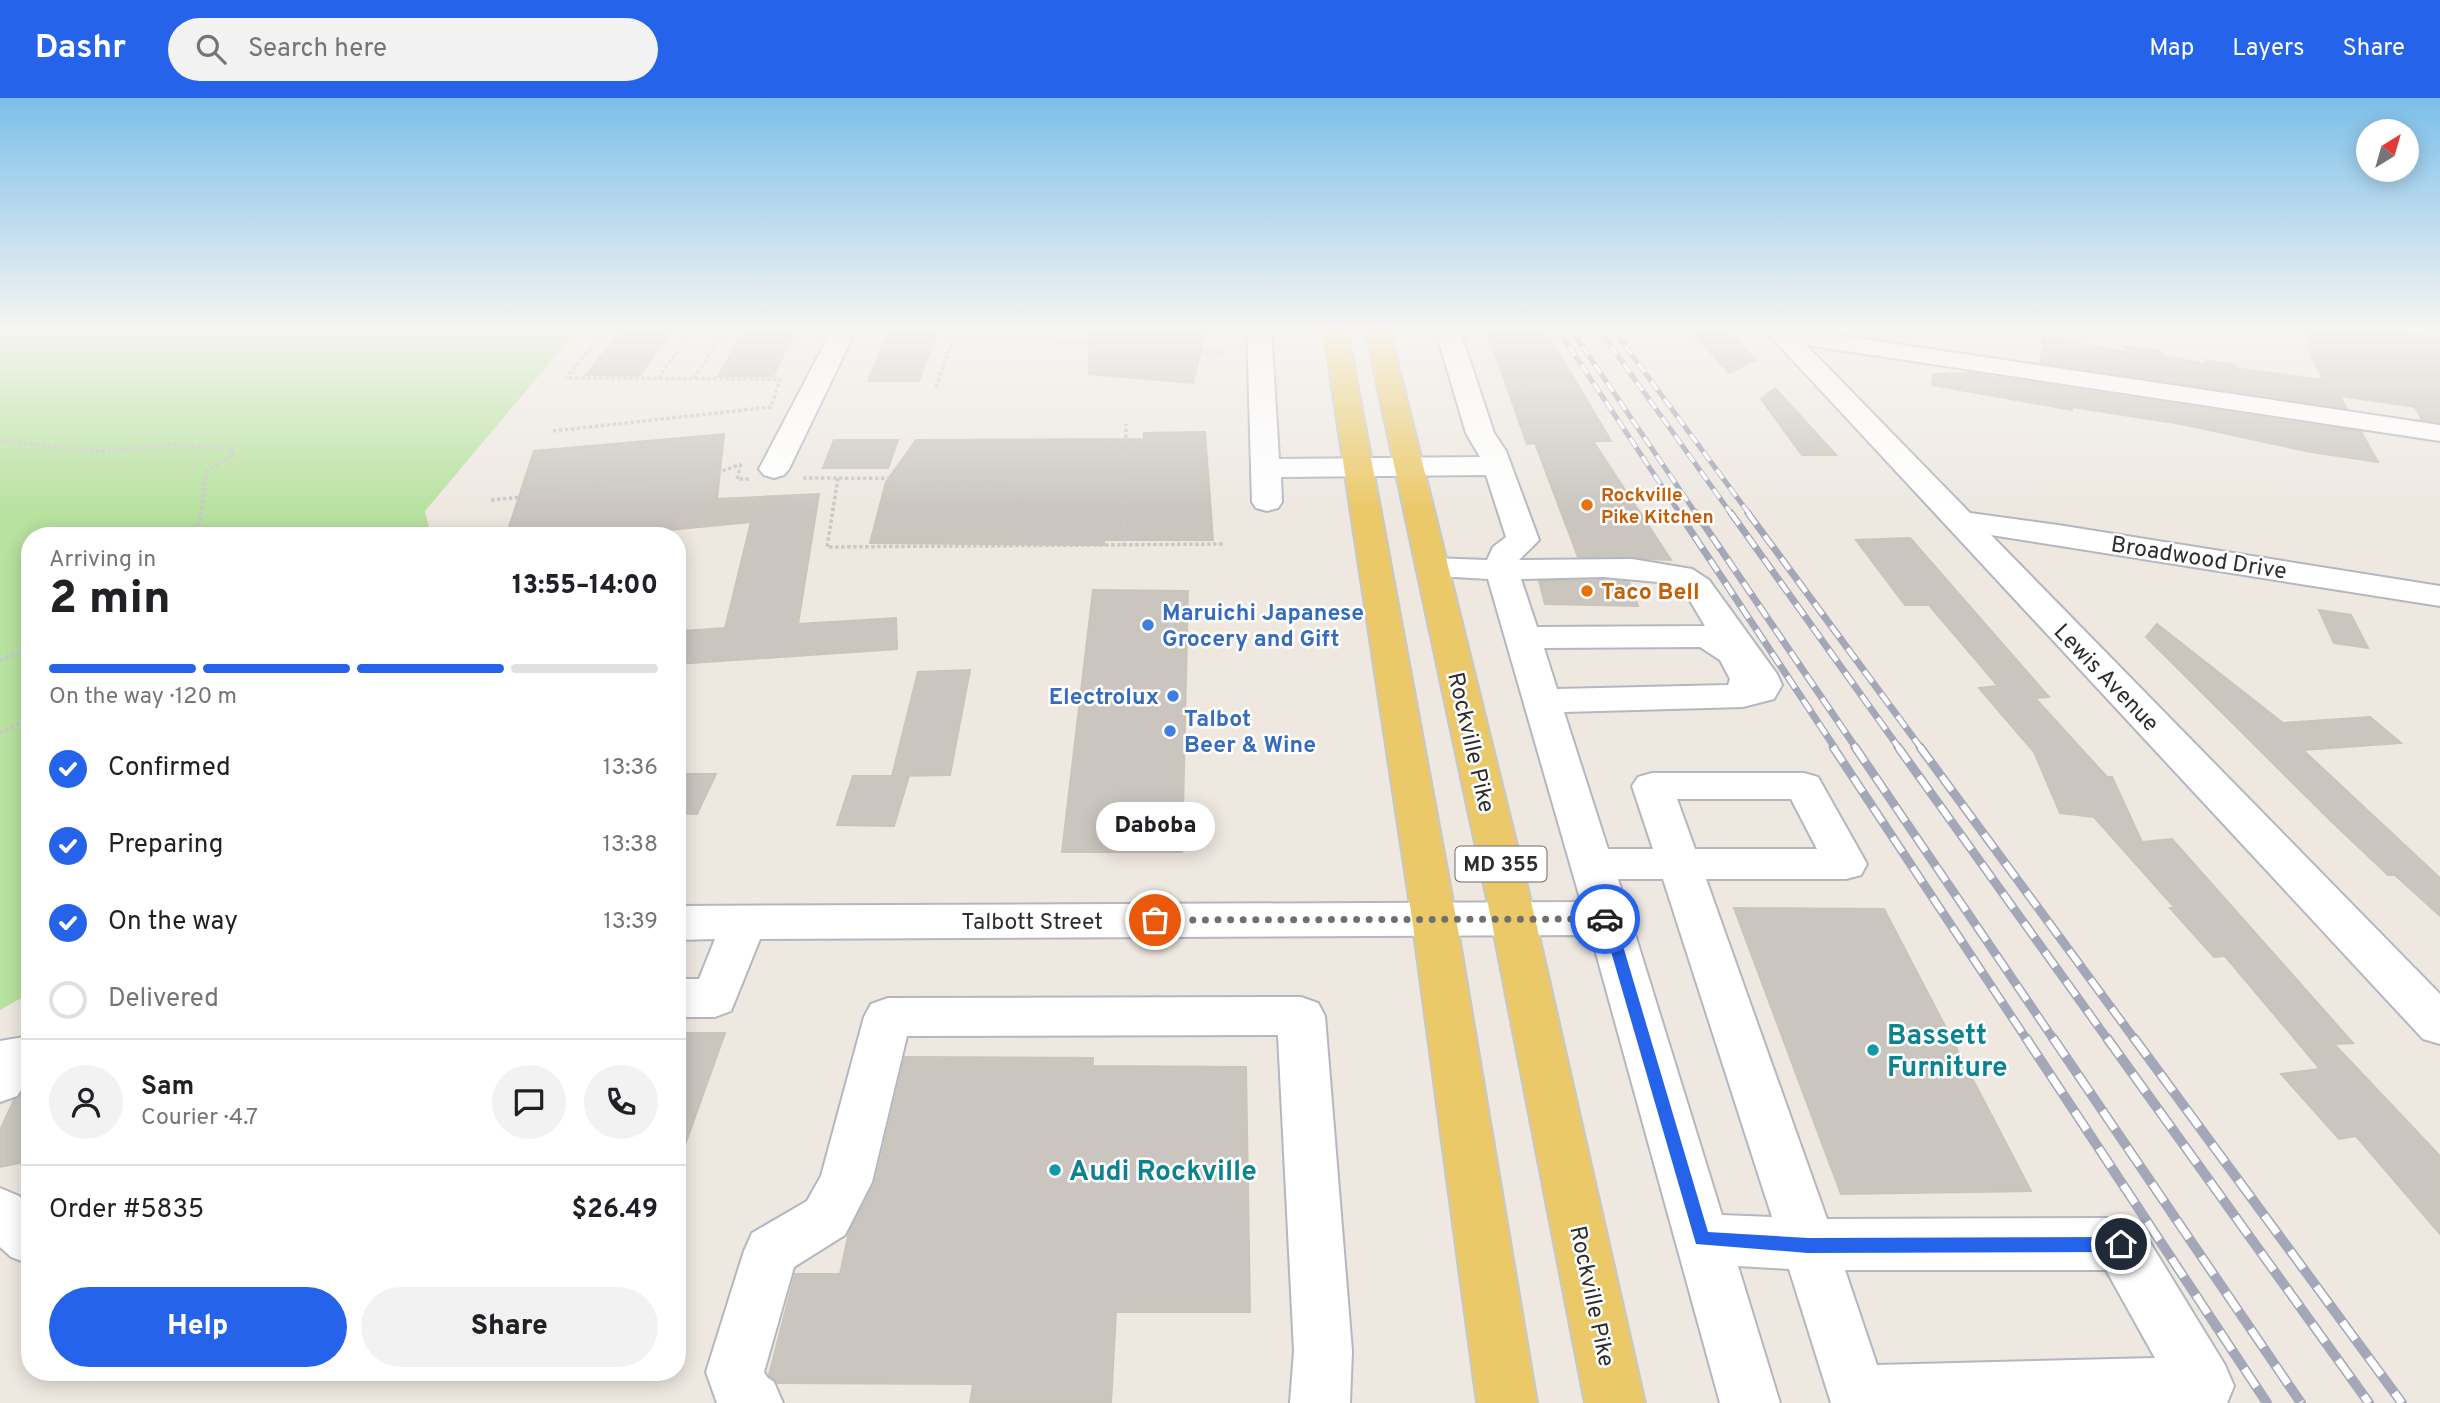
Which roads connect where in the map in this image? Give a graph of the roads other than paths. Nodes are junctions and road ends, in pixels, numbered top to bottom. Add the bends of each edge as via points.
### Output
1 (815, 389) edge
2 (1262, 389) edge
3 (1345, 389) edge
4 (1391, 389) edge
5 (1466, 389) edge
6 (1833, 389) edge
7 (2154, 389) edge
8 (2440, 433) edge
9 (1497, 466) junction
10 (1266, 468) junction
11 (1359, 468) junction
12 (1409, 468) junction
13 (772, 475) road end
14 (1267, 502) dead end
15 (1958, 521) junction
16 (1432, 568) junction
17 (1502, 570) junction
18 (2440, 596) edge
19 (1523, 638) junction
20 (1743, 696) junction
21 (1543, 701) junction
22 (1592, 864) junction
23 (1434, 918) junction
24 (1513, 918) junction
25 (1609, 919) junction
26 (686, 923) edge
27 (744, 923) junction
28 (686, 998) edge
29 (2440, 1025) edge
30 (21, 1057) edge
31 (0, 1081) edge
32 (0, 1213) edge
33 (21, 1231) edge
34 (1702, 1239) junction
35 (1808, 1245) junction
36 (753, 1403) edge
37 (1320, 1403) edge
38 (1507, 1403) edge
39 (1615, 1403) edge
40 (1750, 1403) edge

1 - 13 street
2 - 10 street
3 - 11 main road, MD 355
4 - 12 main road, Rockville Pike / MD 355
5 - 9 street via 1480,433
6 - 15 street, Lewis Avenue
7 - 8 street
9 - 12 street
9 - 17 street via 1523,540 1504,554
10 - 11 street
10 - 14 street
11 - 12 street
11 - 23 main road, MD 355
12 - 16 main road, Rockville Pike / MD 355
15 - 18 street, Broadwood Drive
15 - 29 street, Lewis Avenue
16 - 17 street
16 - 24 main road, Rockville Pike / MD 355
17 - 19 street
17 - 20 street via 1638,568 1678,573 1694,583 1718,620 1754,661 1764,685 1761,691
19 - 20 street via 1708,636 1734,654 1748,679
19 - 21 street
20 - 21 street
21 - 22 street
22 - 25 street
22 - 35 street via 1679,864
23 - 24 street, Talbott Street
23 - 27 street, Talbott Street
23 - 38 main road, MD 355
24 - 25 street, Talbott Street
24 - 39 main road, Rockville Pike / MD 355
25 - 34 street
26 - 27 street, Talbott Street
27 - 28 street via 715,998
30 - 31 street via 13,1057
32 - 33 street
34 - 35 street
34 - 40 street
35 - 35 street via 1858,1395 2204,1386 2121,1244
36 - 37 street via 745,1398 735,1372 771,1251 826,1218 846,1182 888,1017 1273,1016 1301,1016 1323,1351

